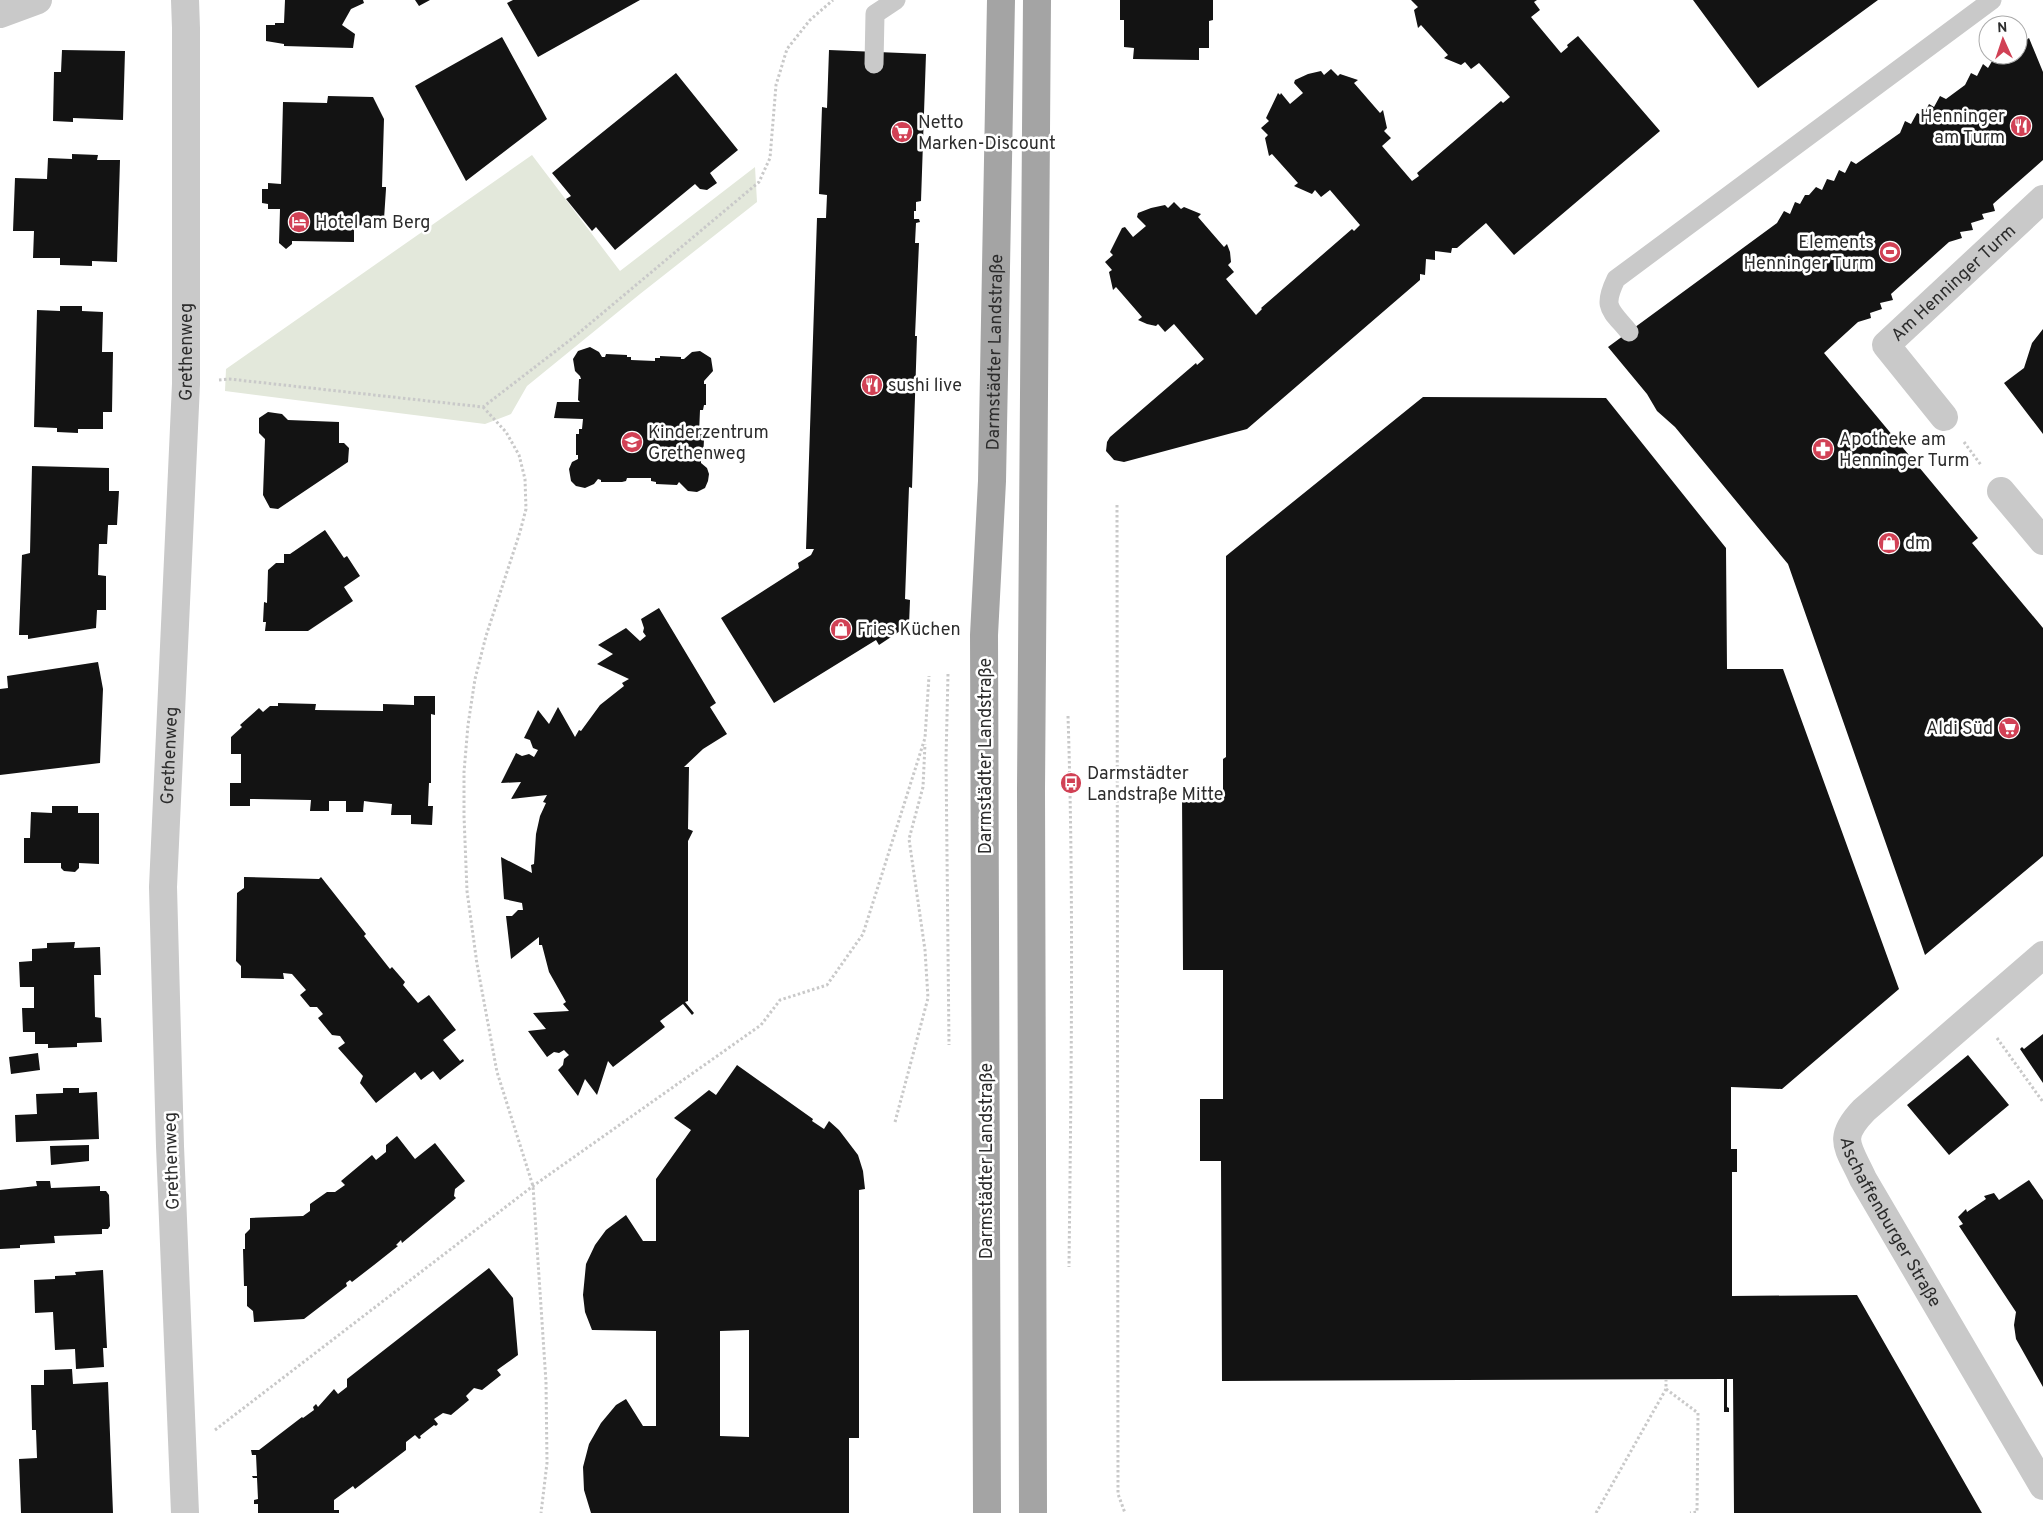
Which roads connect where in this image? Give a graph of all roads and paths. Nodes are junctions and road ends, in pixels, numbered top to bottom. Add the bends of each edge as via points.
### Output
1 (38, 0) edge
2 (185, 0) edge
3 (833, 0) edge
4 (896, 0) edge
5 (1001, 0) edge
6 (1037, 0) edge
7 (1992, 0) edge
8 (0, 14) edge
9 (874, 64) dead end
10 (2043, 199) edge
11 (1629, 332) dead end
12 (186, 384) junction
13 (483, 407) junction
14 (1944, 417) joint
15 (2002, 492) joint
16 (1117, 505) dead end
17 (2043, 541) edge
18 (929, 676) dead end
19 (925, 738) junction
20 (2043, 955) edge
21 (1978, 1011) junction
22 (2043, 1102) edge
23 (896, 1122) dead end
24 (533, 1186) junction
25 (1666, 1379) dead end
26 (1666, 1389) junction
27 (182, 1454) junction
28 (2043, 1486) edge
29 (185, 1513) edge
30 (541, 1513) edge
31 (987, 1513) edge
32 (1033, 1513) edge
33 (1125, 1513) edge
34 (1596, 1513) edge
35 (1690, 1513) edge

1 - 8 street
2 - 12 street, Grethenweg
3 - 13 path via 810,20 787,49 776,85 770,158 760,182 574,337
4 - 9 lane via 875,14
5 - 31 main road, Darmstädter Landstraße via 992,481 984,635
6 - 32 main road via 1031,789
7 - 11 lane via 1616,279 1608,296 1610,309
10 - 14 street, Am Henninger Turm via 1886,345
12 - 13 path via 229,379
12 - 27 street, Grethenweg via 163,887
13 - 24 path via 506,432 519,455 525,479 526,509 475,679 464,772 467,891 497,1072
14 - 15 path
15 - 17 street
16 - 33 path via 1118,1494
18 - 19 path
19 - 23 path via 923,787 909,839 925,950 928,998
19 - 24 path via 863,934 827,985 780,1000 762,1025
20 - 21 street, Aschaffenburger Straße
21 - 22 path
21 - 28 street, Aschaffenburger Straße via 1864,1110 1850,1124 1846,1141 1863,1178
24 - 27 path
24 - 30 path via 546,1382 547,1463
25 - 26 path
26 - 34 path
26 - 35 path via 1698,1413 1697,1512
27 - 29 street, Grethenweg

